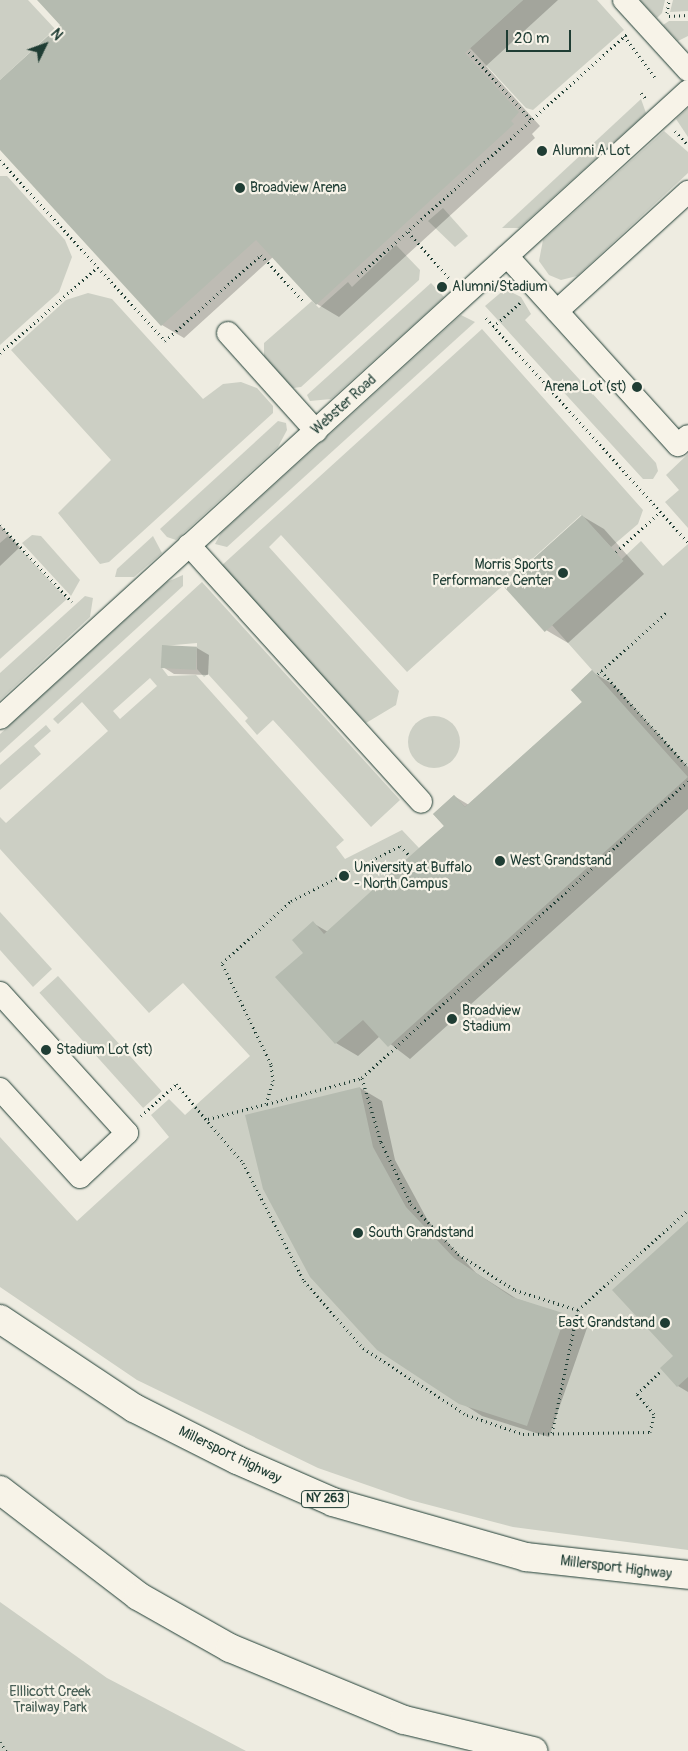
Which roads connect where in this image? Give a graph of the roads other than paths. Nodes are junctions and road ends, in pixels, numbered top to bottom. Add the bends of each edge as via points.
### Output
1 (624, 0) edge
2 (688, 70) edge
3 (688, 91) edge
4 (688, 192) edge
5 (507, 256) junction
6 (557, 311) junction
7 (228, 333) dead end
8 (316, 430) junction
9 (688, 436) edge
10 (189, 545) junction
11 (0, 718) edge
12 (421, 802) dead end
13 (0, 993) edge
14 (0, 1089) edge
15 (0, 1319) edge
16 (0, 1490) edge
17 (688, 1575) edge
18 (533, 1751) edge

1 - 2 street
3 - 5 street, Webster Road
4 - 6 street
5 - 6 street
5 - 8 street, Webster Road
6 - 9 street via 678,445
7 - 8 street
8 - 10 street, Webster Road
10 - 11 street, Webster Road
10 - 12 street
13 - 14 street via 125,1131 80,1177
15 - 17 main road, Millersport Highway / NY 263 via 134,1408 237,1460 333,1502 526,1557
16 - 18 main road via 138,1596 230,1648 404,1720

